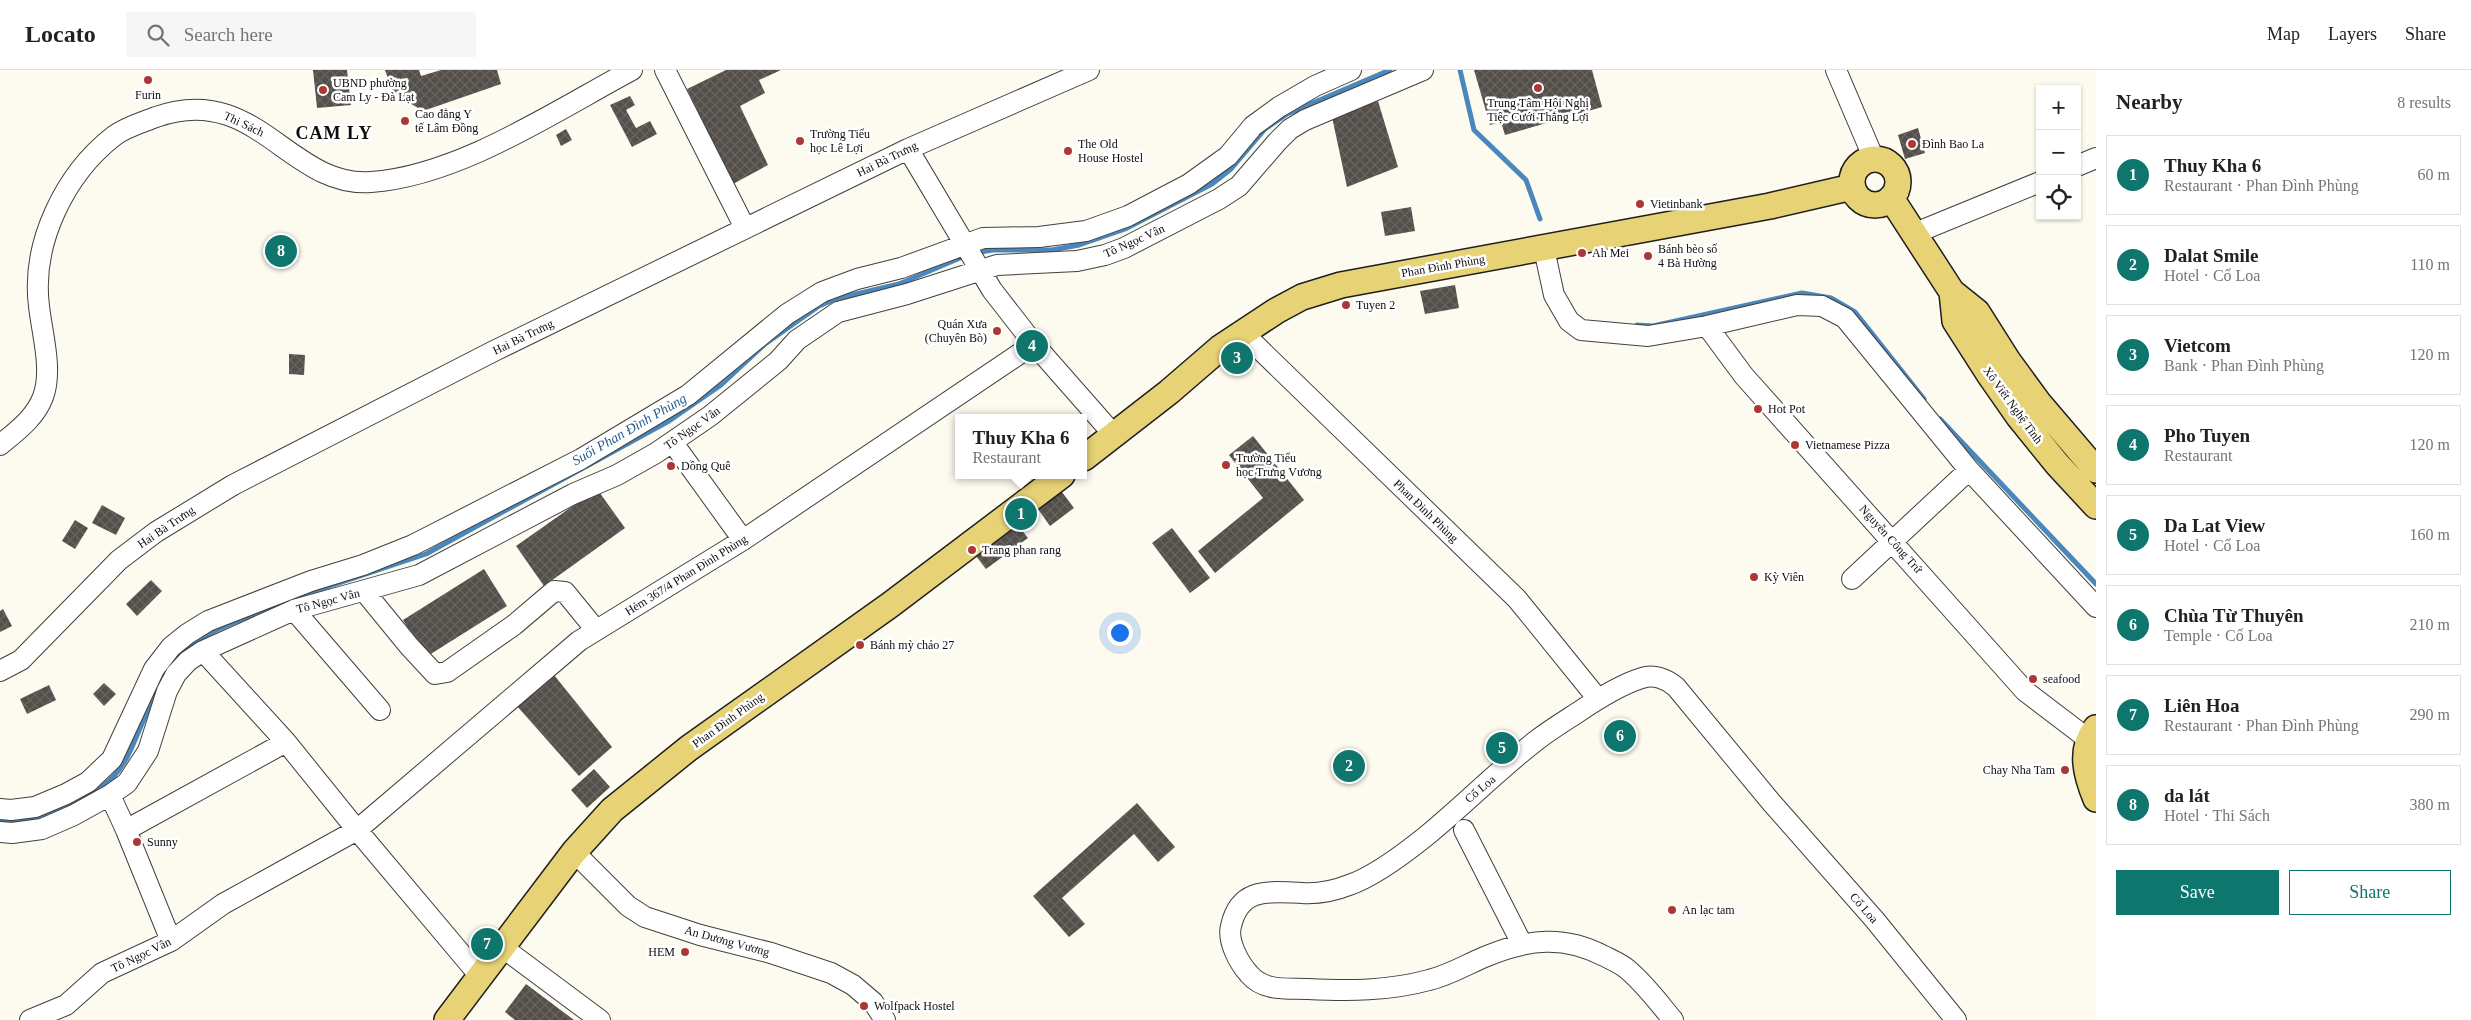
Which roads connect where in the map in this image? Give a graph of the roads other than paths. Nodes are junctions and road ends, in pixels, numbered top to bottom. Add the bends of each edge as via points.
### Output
1 (632, 70) edge
2 (665, 70) edge
3 (1089, 70) edge
4 (1351, 70) edge
5 (1423, 70) edge
6 (1836, 70) edge
7 (908, 149) junction
8 (2096, 158) edge
9 (1874, 159) junction
10 (2081, 164) edge
11 (2036, 184) edge
12 (1852, 187) junction
13 (1891, 198) junction
14 (745, 228) junction
15 (1913, 234) junction
16 (963, 244) junction
17 (1544, 248) junction
18 (978, 268) junction
19 (1952, 292) junction
20 (1707, 326) junction
21 (1243, 333) junction
22 (1034, 344) junction
23 (1113, 434) junction
24 (673, 443) junction
25 (0, 445) edge
26 (1087, 456) edge
27 (1969, 470) junction
28 (2096, 470) edge
29 (1057, 479) edge
30 (2096, 506) edge
31 (743, 540) junction
32 (1893, 541) junction
33 (1852, 579) dead end
34 (364, 591) junction
35 (2096, 606) edge
36 (294, 610) junction
37 (596, 630) junction
38 (203, 651) junction
39 (0, 671) edge
40 (1598, 699) junction
41 (380, 710) dead end
42 (2092, 734) edge
43 (286, 742) junction
44 (110, 795) junction
45 (2096, 799) edge
46 (0, 809) edge
47 (126, 830) junction
48 (357, 830) junction
49 (1464, 830) dead end
50 (0, 832) edge
51 (574, 852) junction
52 (171, 941) junction
53 (1522, 944) junction
54 (502, 946) junction
55 (479, 975) junction
56 (30, 1020) edge
57 (447, 1020) edge
58 (600, 1020) edge
59 (885, 1020) edge
60 (1673, 1020) edge
61 (1956, 1020) edge

1 - 25 street, Thi Sách via 480,152 430,171 372,182 337,179 323,173 265,133 230,116 207,110 187,109 130,126 96,151 54,211 38,269 38,303 46,361 43,397 24,425
2 - 14 street
3 - 7 street, Hai Bà Trưng
4 - 16 street, Tô Ngọc Vân via 1279,107 1253,126 1228,156 1189,184 1128,216 1086,231 1039,237 983,238
5 - 18 street, Tô Ngọc Vân via 1305,120 1277,142 1239,186 1124,248 1077,261 1003,263
6 - 9 street
7 - 14 street, Hai Bà Trưng
7 - 16 street
8 - 10 street
9 - 12 main road via 1866,160 1855,171
9 - 13 main road via 1889,164 1897,177 1898,185
11 - 15 street
12 - 13 main road via 1856,195 1868,204 1884,203
12 - 17 main road, Phan Đình Phùng via 1770,206
13 - 15 main road, Xô Viết Nghệ Tĩnh
14 - 39 street, Hai Bà Trưng via 241,480 156,532 119,560 21,660
15 - 19 main road, Xô Viết Nghệ Tĩnh
16 - 18 street
16 - 46 street, Tô Ngọc Vân via 901,268 822,292 787,314 688,395 581,459 413,546 208,621 171,647 154,669 112,758 88,782 35,807
17 - 20 street via 1554,295 1569,321 1581,330 1648,336
17 - 21 main road, Phan Đình Phùng via 1341,285 1302,297
18 - 22 street
18 - 24 street, Tô Ngọc Vân via 907,294 838,312 797,340 746,390
19 - 28 main road, Xô Viết Nghệ Tĩnh via 1977,312 2038,402
19 - 30 main road, Xô Viết Nghệ Tĩnh via 1955,321 1989,374 2046,451
20 - 27 street via 1797,305 1822,306 1845,318
20 - 32 street, Nguyễn Công Trứ via 1744,376
21 - 23 main road, Phan Đình Phùng
21 - 40 street, Phan Đinh Phùng via 1517,599
22 - 23 street
22 - 31 street, Hẻm 367/4 Phan Đình Phùng
23 - 26 main road, Phan Đình Phùng
24 - 31 street
24 - 34 street, Tô Ngọc Vân via 449,561 419,575
27 - 32 street
27 - 35 street
29 - 51 main road, Phan Đình Phùng via 890,606 639,786
31 - 37 street, Hẻm 367/4 Phan Đình Phùng
32 - 33 street
32 - 42 street, Nguyễn Công Trứ via 2025,691
34 - 36 street, Tô Ngọc Vân
34 - 37 street via 435,674 447,672 514,625 554,591 565,592
36 - 38 street, Tô Ngọc Vân
36 - 41 street
37 - 48 street, Hẻm 367/4 Phan Đình Phùng
38 - 43 street
38 - 44 street, Tô Ngọc Vân via 176,674 167,691 148,751 127,783
40 - 53 street, Cổ Loa via 1537,740 1424,838 1372,874 1352,885 1320,893 1266,891 1246,899 1234,914 1229,933 1236,955 1249,975 1263,985 1283,989 1371,990 1428,981
40 - 61 street, Cổ Loa via 1643,677 1669,681 1676,687
42 - 45 main road, Nguyễn Công Trứ via 2085,757
43 - 47 street
43 - 48 street
44 - 47 street
44 - 50 street, Tô Ngọc Vân via 42,829
47 - 52 street
48 - 52 street, Tô Ngọc Vân via 224,904
48 - 55 street
49 - 53 street
51 - 54 main road, Phan Đình Phùng
51 - 59 street, An Dương Vương via 628,906 645,916 831,973 853,985 873,1002
52 - 56 street, Tô Ngọc Vân via 102,974 66,1004
53 - 60 street, Cổ Loa via 1570,942 1587,947 1626,967
54 - 55 main road, Phan Đình Phùng
54 - 58 street
55 - 57 main road, Phan Đình Phùng

